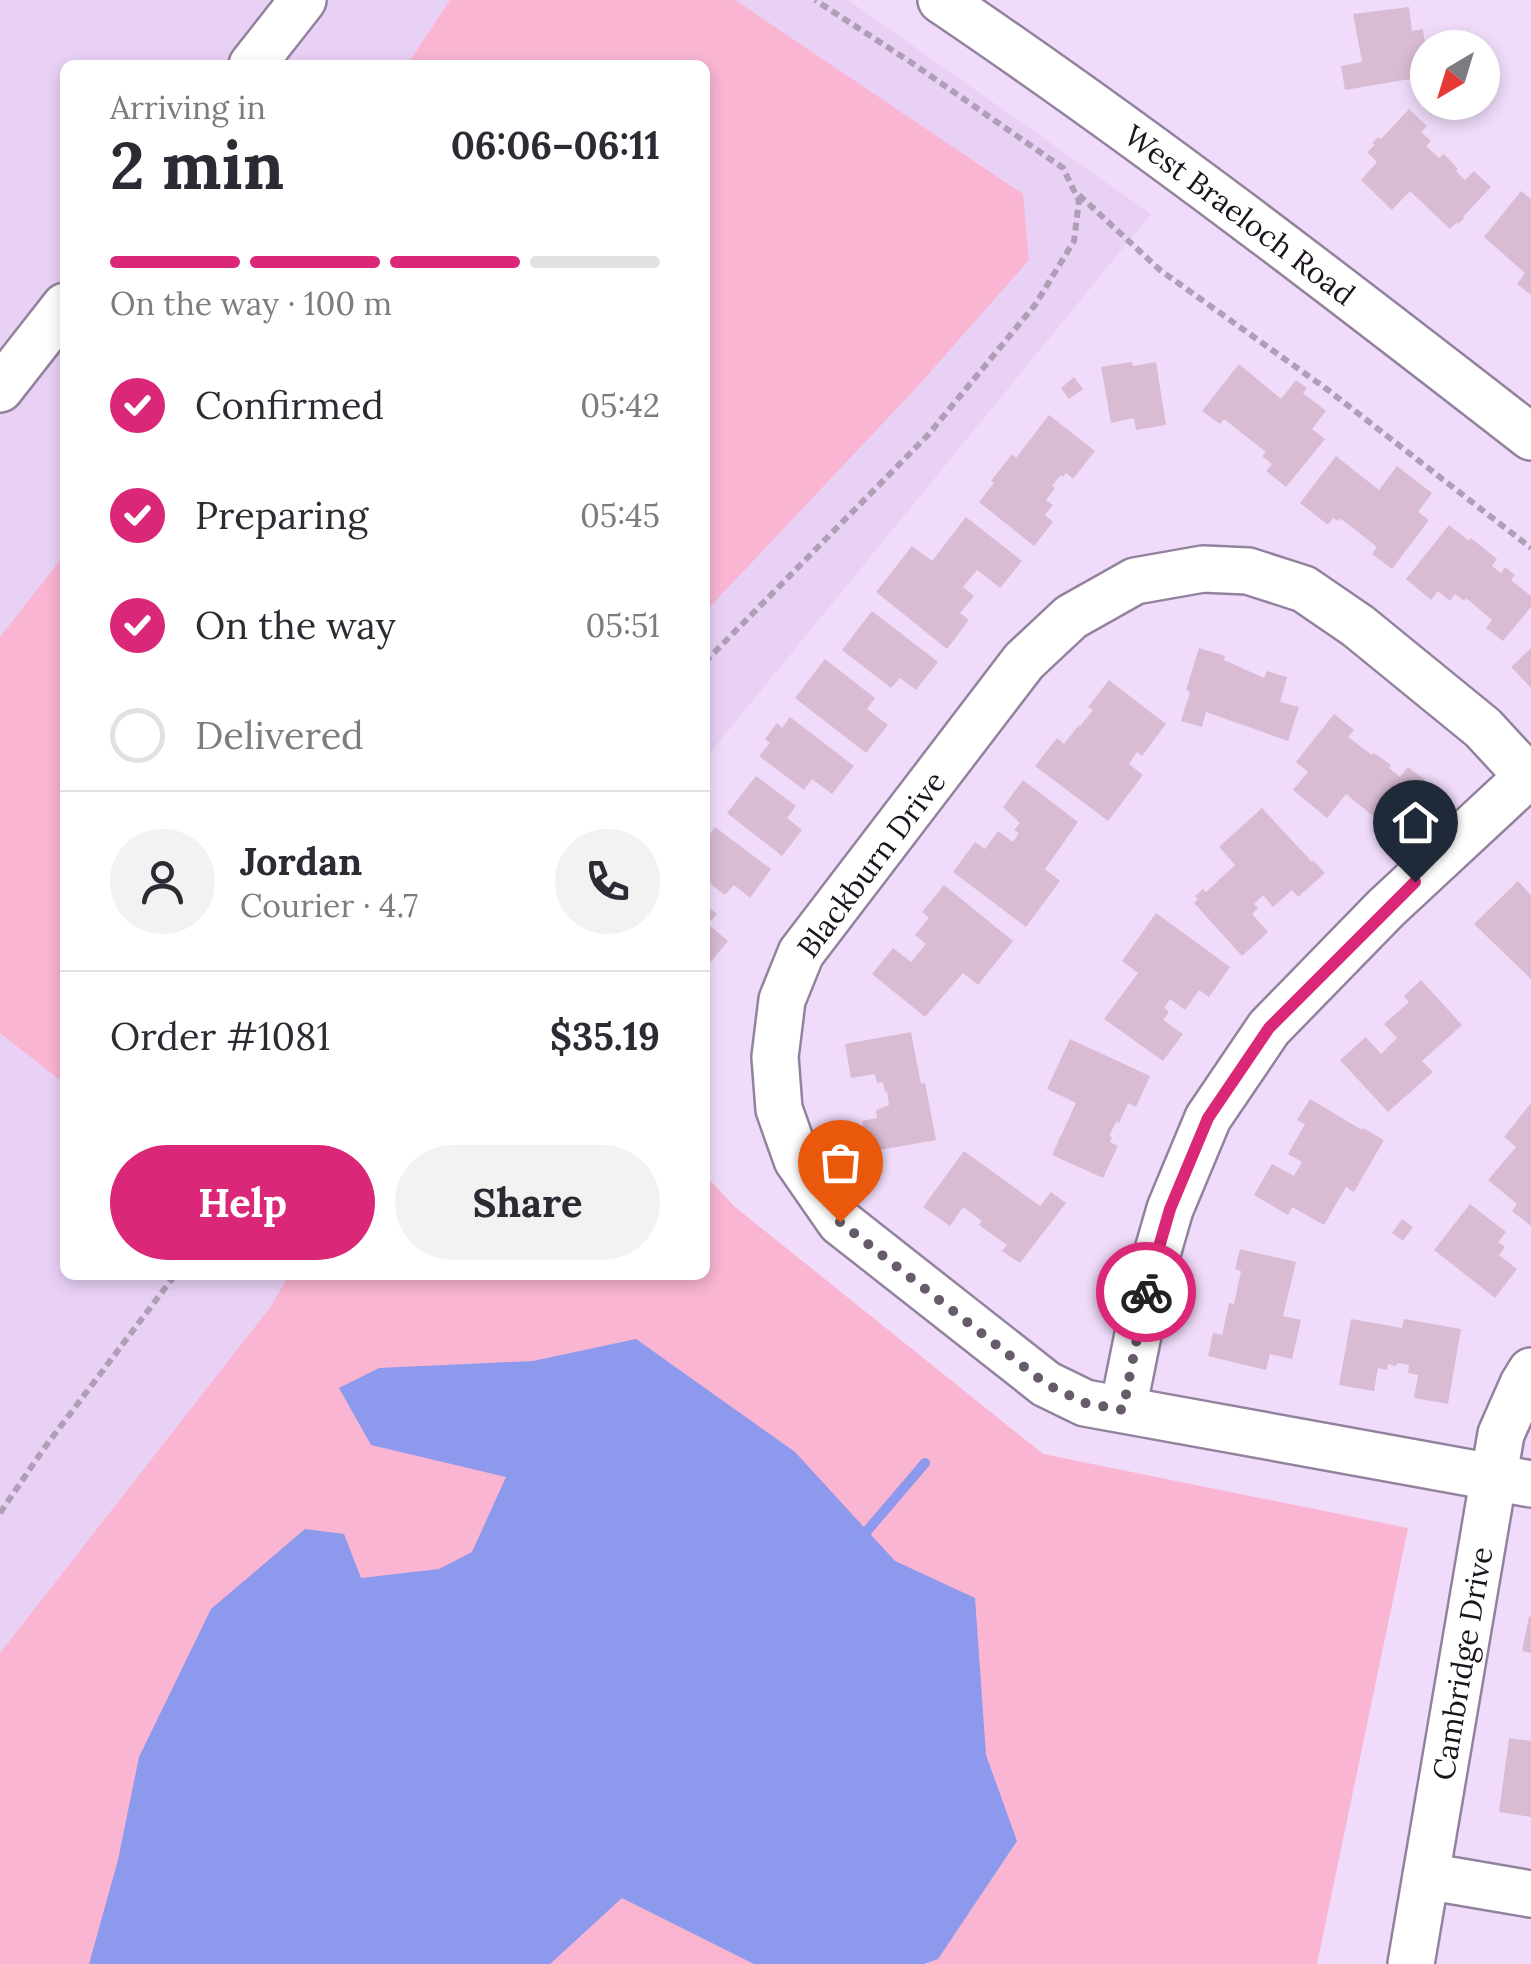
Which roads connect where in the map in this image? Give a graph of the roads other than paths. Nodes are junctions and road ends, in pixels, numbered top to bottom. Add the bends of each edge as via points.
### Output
1 (303, 0) edge
2 (941, 0) edge
3 (256, 60) edge
4 (60, 312) edge
5 (0, 389) edge
6 (1531, 437) edge
7 (1529, 778) edge
8 (1531, 1370) edge
9 (1123, 1410) junction
10 (1512, 1481) edge
11 (1426, 1876) junction
12 (1531, 1894) edge
13 (1410, 1964) edge

1 - 3 street
2 - 6 street, West Braeloch Road via 1298,256
4 - 5 street
7 - 9 street via 1386,908 1269,1028 1208,1118 1170,1209
7 - 9 street, Blackburn Drive via 1484,728 1304,590 1248,571 1204,569 1135,581 1072,617 1024,661 800,953 782,1000 775,1057 779,1109 797,1160 840,1222 1046,1384 1085,1403
8 - 10 street, Cambridge Drive via 1502,1434
9 - 10 street, Blackburn Drive
10 - 11 street, Cambridge Drive
11 - 12 street
11 - 13 street, Cambridge Drive

